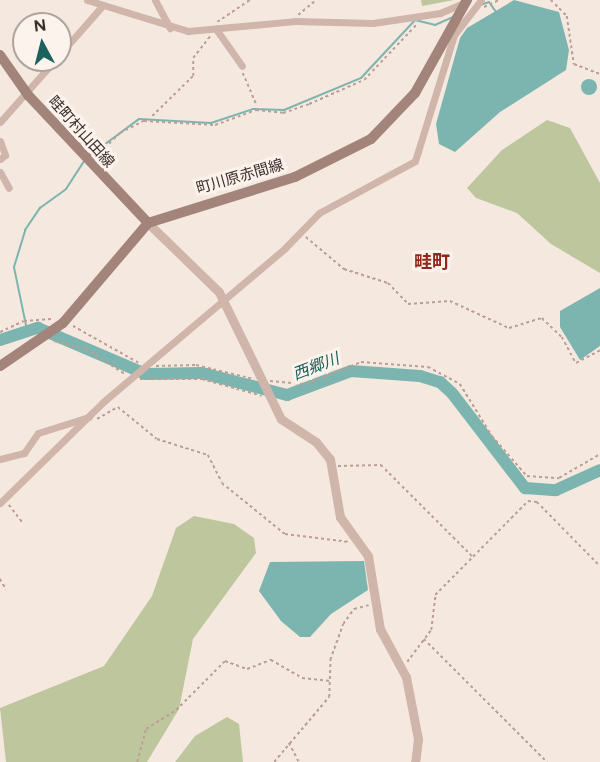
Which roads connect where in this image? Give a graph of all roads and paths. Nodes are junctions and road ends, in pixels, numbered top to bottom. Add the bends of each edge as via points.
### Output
1 (87, 0) edge
2 (155, 0) edge
3 (250, 0) edge
4 (316, 0) edge
5 (481, 0) edge
6 (500, 0) edge
7 (554, 0) edge
8 (466, 1) edge
9 (103, 5) junction
10 (478, 10) junction
11 (422, 20) dead end
12 (295, 21) junction
13 (170, 28) junction
14 (216, 31) junction
15 (72, 40) edge
16 (0, 55) edge
17 (242, 66) joint
18 (46, 72) edge
19 (600, 74) edge
20 (28, 95) junction
21 (256, 104) dead end
22 (152, 116) dead end
23 (0, 122) edge
24 (0, 141) edge
25 (0, 159) edge
26 (88, 163) junction
27 (0, 172) edge
28 (9, 188) dead end
29 (148, 223) junction
30 (301, 232) junction
31 (225, 300) junction
32 (64, 322) junction
33 (0, 332) edge
34 (44, 339) junction
35 (600, 350) edge
36 (0, 366) edge
37 (148, 367) junction
38 (135, 377) junction
39 (262, 380) junction
40 (271, 400) junction
41 (90, 421) junction
42 (600, 454) edge
43 (0, 459) edge
44 (333, 466) junction
45 (2, 502) edge
46 (23, 523) dead end
47 (354, 539) junction
48 (472, 557) junction
49 (600, 566) edge
50 (0, 579) edge
51 (6, 590) dead end
52 (376, 604) junction
53 (423, 638) junction
54 (403, 668) junction
55 (331, 681) junction
56 (289, 742) junction
57 (137, 762) edge
58 (274, 762) edge
59 (299, 762) edge
60 (415, 762) edge
61 (547, 762) edge

1 - 9 street
2 - 13 street
3 - 14 path via 218,19
4 - 12 path
5 - 10 street
6 - 10 path
7 - 19 path via 567,16 574,64
8 - 12 street via 440,13 373,23
8 - 29 main road, 町川原赤間線 via 416,93 370,139 296,177
9 - 13 street
9 - 15 street
10 - 30 street via 454,35 416,161 339,201
11 - 26 path via 364,80 309,104 283,113 256,110 215,125 144,121 120,133
12 - 14 street
13 - 14 street
14 - 17 street
14 - 22 path via 193,58 193,76
16 - 20 main road, 畦町村山田線
17 - 21 path
18 - 20 street
20 - 23 street
20 - 26 main road, 畦町村山田線
24 - 25 street via 5,155
26 - 29 main road, 畦町村山田線
27 - 28 street
29 - 31 street
29 - 32 main road
30 - 31 street
30 - 35 path via 344,269 388,283 408,304 450,301 508,328 542,318 562,337 576,363
31 - 37 street
31 - 39 street
32 - 33 path via 32,319
32 - 34 main road
32 - 37 path
34 - 36 main road
34 - 38 path via 86,349
37 - 38 street
37 - 39 path via 196,365
38 - 40 path via 202,379
38 - 41 street
39 - 40 street
39 - 42 path via 306,384 361,362 428,367 460,384 492,436 527,476 559,478
40 - 44 street via 281,418 322,447
41 - 43 street via 38,433 24,453
41 - 45 street
41 - 47 path via 118,407 157,439 208,455 222,483 285,534 345,543
44 - 47 street via 340,517
44 - 48 path via 381,465
45 - 46 path
47 - 52 street via 368,556
48 - 49 path via 531,501
48 - 53 path via 435,595 431,630
50 - 51 path
52 - 54 street via 380,629
52 - 55 path via 354,609 346,618 330,660
53 - 54 path
53 - 61 path
54 - 60 street via 418,739
55 - 56 path via 328,697
55 - 57 path via 302,678 271,660 247,669 225,661 176,710 146,729
56 - 58 path
56 - 59 path

